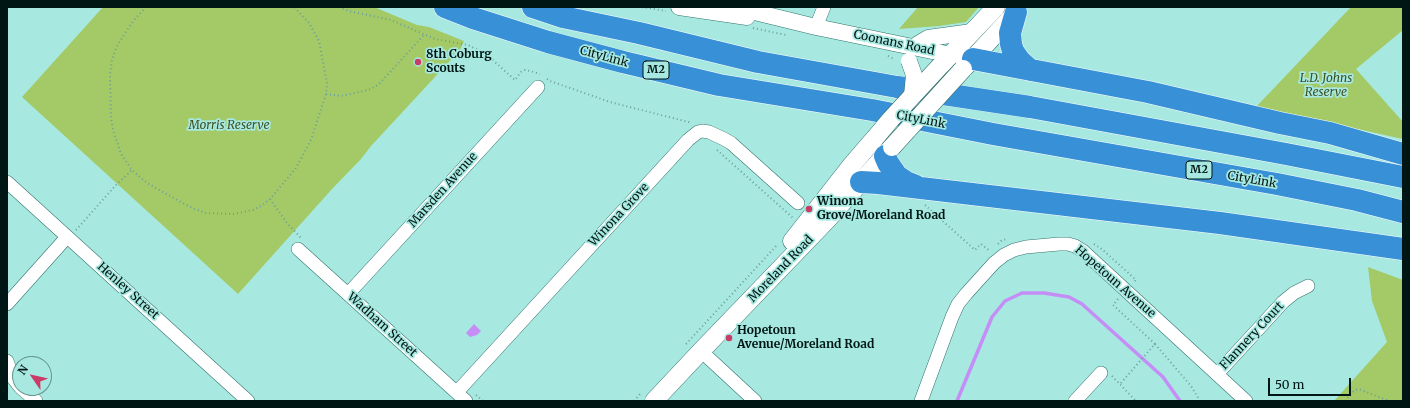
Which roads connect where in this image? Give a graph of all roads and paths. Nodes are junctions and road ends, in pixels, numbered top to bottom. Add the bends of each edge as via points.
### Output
1 (146, 7) edge
2 (294, 7) edge
3 (339, 7) edge
4 (445, 7) edge
5 (533, 7) edge
6 (642, 7) edge
7 (734, 7) edge
8 (824, 7) edge
9 (674, 9) edge
10 (1011, 9) edge
11 (816, 27) junction
12 (749, 28) dead end
13 (972, 32) junction
14 (424, 35) junction
15 (786, 35) dead end
16 (889, 49) junction
17 (905, 56) junction
18 (945, 60) junction
19 (968, 64) junction
20 (1030, 70) junction
21 (538, 87) dead end
22 (326, 94) junction
23 (912, 96) junction
24 (696, 124) dead end
25 (713, 146) dead end
26 (884, 146) junction
27 (1403, 154) edge
28 (132, 170) junction
29 (1403, 177) edge
30 (7, 182) edge
31 (861, 182) junction
32 (935, 190) junction
33 (270, 198) junction
34 (798, 203) dead end
35 (1403, 212) edge
36 (796, 222) dead end
37 (72, 233) junction
38 (780, 240) dead end
39 (300, 244) joint
40 (981, 244) dead end
41 (1403, 249) edge
42 (975, 250) dead end
43 (1308, 286) dead end
44 (348, 294) junction
45 (7, 304) edge
46 (1155, 344) dead end
47 (681, 349) dead end
48 (700, 351) junction
49 (1150, 351) dead end
50 (7, 361) edge
51 (1217, 374) junction
52 (12, 375) edge
53 (1106, 375) joint
54 (1120, 384) junction
55 (465, 395) edge
56 (649, 395) edge
57 (248, 401) edge
58 (483, 401) edge
59 (634, 401) edge
60 (755, 401) edge
61 (921, 401) edge
62 (1075, 401) edge
63 (1136, 401) edge
64 (1200, 401) edge
65 (1246, 401) edge
66 (1345, 401) edge
67 (1390, 401) edge

1 - 28 path via 116,48 110,75 113,130 121,154
2 - 22 path via 310,23 319,41
3 - 14 path via 391,20
4 - 35 highway, CityLink / M2 via 548,42 719,85 872,110 1277,184
5 - 29 highway via 563,17 758,62 1030,107
6 - 9 path
7 - 11 street, Coonans Road
8 - 11 street
9 - 11 street, Coonans Road
10 - 13 main road, Moreland Road
10 - 19 main road, Moreland Road
10 - 20 highway via 1010,33 1013,51
11 - 16 street, Coonans Road
12 - 15 path
13 - 17 street via 928,38
13 - 18 main road, Moreland Road
14 - 22 path via 371,90 341,96
14 - 24 path via 478,49 515,80 524,70 530,71 550,81 610,102
16 - 17 street
16 - 17 path
17 - 18 street, Coonans Road
17 - 23 street, bridge via 914,75
18 - 19 street, Coonans Road
18 - 23 main road, Moreland Road, bridge
19 - 20 highway
19 - 26 main road, Moreland Road, bridge
20 - 27 highway via 1148,92 1330,133
21 - 44 street, Marsden Avenue
22 - 33 path via 302,159 289,178
23 - 26 main road, Moreland Road, bridge via 891,119
25 - 36 path
26 - 31 main road, Moreland Road
26 - 32 highway via 888,164 897,176 914,186
26 - 48 main road, Moreland Road via 853,164
28 - 33 path via 159,191 205,213 244,212 261,206
28 - 37 path
30 - 37 street, Henley Street
31 - 32 highway
31 - 48 main road, Moreland Road via 778,273
32 - 41 highway via 1220,223
33 - 39 path
34 - 55 street, Winona Grove via 731,143 709,132 698,132 688,140
37 - 45 street
37 - 57 street, Henley Street
38 - 47 path
39 - 44 street, Wadham Street
40 - 42 path
43 - 51 street, Flannery Court via 1283,302
44 - 55 street, Wadham Street
46 - 64 path via 1191,386
48 - 56 main road, Moreland Road
48 - 60 street
49 - 54 path
50 - 52 street
51 - 61 street, Hopetoun Avenue via 1075,246 1059,244 1026,247 1014,250 994,263 958,304
51 - 65 street, Hopetoun Avenue
53 - 54 path
53 - 62 street
54 - 63 path
55 - 58 path
56 - 59 path
66 - 67 path via 1355,390 1360,389

